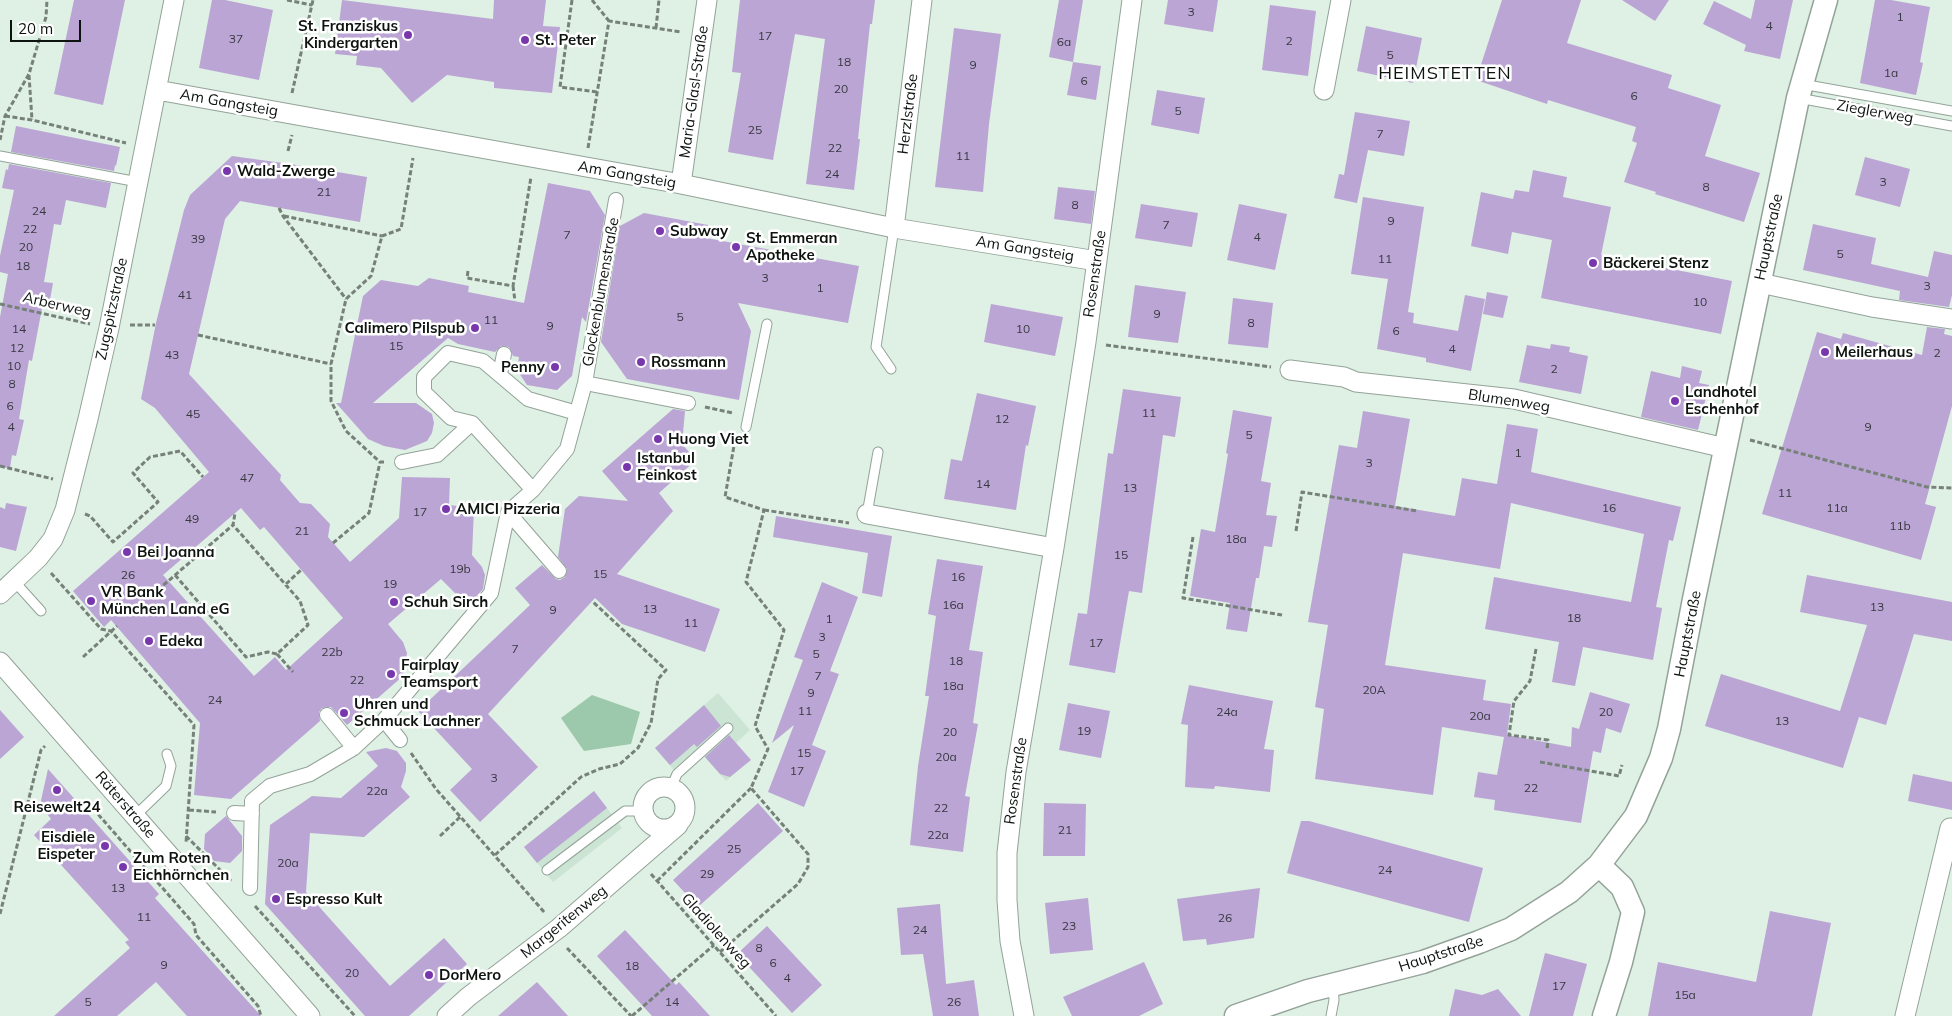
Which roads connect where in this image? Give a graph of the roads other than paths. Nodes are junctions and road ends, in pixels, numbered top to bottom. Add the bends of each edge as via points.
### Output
1 (174, 0) edge
2 (706, 0) edge
3 (922, 0) edge
4 (1132, 0) edge
5 (1342, 0) edge
6 (1826, 0) edge
7 (157, 90) junction
8 (1324, 90) dead end
9 (1800, 91) junction
10 (1952, 111) edge
11 (1952, 126) edge
12 (0, 156) edge
13 (138, 182) junction
14 (681, 184) junction
15 (616, 200) dead end
16 (894, 228) junction
17 (1097, 261) junction
18 (1760, 282) junction
19 (1952, 319) edge
20 (766, 324) dead end
21 (504, 354) dead end
22 (890, 368) dead end
23 (1290, 370) road end
24 (500, 374) junction
25 (585, 383) junction
26 (688, 403) road end
27 (577, 413) junction
28 (472, 424) junction
29 (746, 427) dead end
30 (1727, 441) junction
31 (878, 452) dead end
32 (402, 462) dead end
33 (533, 490) junction
34 (508, 512) junction
35 (867, 514) joint
36 (1054, 548) junction
37 (559, 571) dead end
38 (14, 581) junction
39 (0, 594) edge
40 (41, 611) dead end
41 (0, 662) edge
42 (327, 715) dead end
43 (384, 720) junction
44 (728, 728) dead end
45 (400, 740) road end
46 (354, 748) junction
47 (167, 754) dead end
48 (671, 788) junction
49 (644, 811) junction
50 (234, 813) road end
51 (252, 814) junction
52 (135, 816) junction
53 (678, 825) junction
54 (1952, 828) edge
55 (1599, 866) junction
56 (547, 870) dead end
57 (246, 892) road end
58 (1334, 984) junction
59 (310, 1016) edge
60 (447, 1016) edge
61 (1024, 1016) edge
62 (1236, 1016) edge
63 (1331, 1016) edge
64 (1604, 1016) edge
65 (1906, 1016) edge

1 - 7 street, Zugspitzstraße
2 - 14 street, Maria-Glasl-Straße
3 - 16 street, Herzlstraße
4 - 17 street, Rosenstraße
5 - 8 street
6 - 9 street, Hauptstraße
7 - 13 street, Zugspitzstraße
7 - 14 street, Am Gangsteig
9 - 10 lane
9 - 11 lane, Zieglerweg
9 - 18 street, Hauptstraße
12 - 13 lane
13 - 38 street, Zugspitzstraße via 109,328 65,510 53,539
14 - 16 street, Am Gangsteig
15 - 25 street, Glockenblumenstraße
16 - 17 street, Am Gangsteig
16 - 22 lane via 876,347
17 - 36 street, Rosenstraße
18 - 19 street via 1872,307
18 - 30 street, Hauptstraße
20 - 29 lane
21 - 24 street
23 - 30 street, Blumenweg via 1344,377 1356,382 1514,399
24 - 27 street via 528,399
24 - 28 street via 483,361 448,353 424,377 424,392 451,418
25 - 26 street, Glockenblumenstraße
25 - 27 street, Glockenblumenstraße
27 - 33 street, Glockenblumenstraße via 567,449
28 - 32 street via 437,455
28 - 33 street
30 - 55 street, Hauptstraße via 1664,748 1636,816
31 - 35 lane
33 - 34 street, Glockenblumenstraße
34 - 37 street
34 - 43 street via 491,593
35 - 36 street
36 - 61 street, Rosenstraße via 1016,772 1007,854 1006,900 1010,941
38 - 39 street, Zugspitzstraße
38 - 40 lane
41 - 52 street, Räterstraße
42 - 46 street
43 - 45 street
43 - 46 street
44 - 48 lane via 677,774
46 - 51 street via 310,774 270,786 252,801
47 - 52 lane via 171,766 166,786
48 - 49 street via 654,790 644,801
48 - 53 street via 680,794 686,807 683,820
49 - 53 street via 647,821 658,829 666,830
49 - 56 lane via 625,811
50 - 51 street
51 - 57 street
52 - 59 street, Räterstraße
53 - 60 street, Margeritenweg via 556,931
54 - 65 street
55 - 58 street, Hauptstraße via 1570,892 1511,929 1423,962
55 - 64 street via 1622,887 1633,912
58 - 62 street, Hauptstraße
58 - 63 lane

